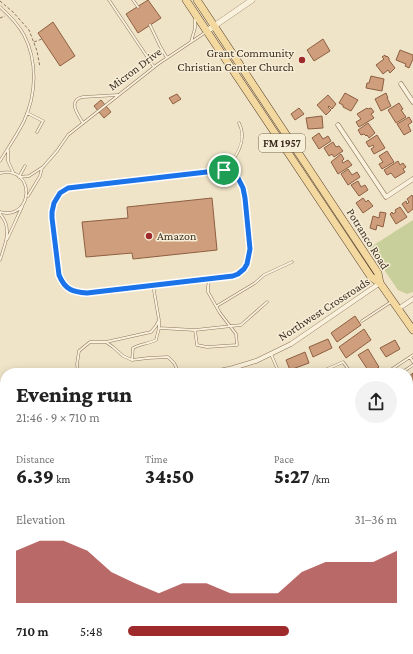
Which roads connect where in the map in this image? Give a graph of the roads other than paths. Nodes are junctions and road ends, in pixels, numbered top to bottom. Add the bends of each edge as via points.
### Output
1 (109, 0) edge
2 (133, 0) edge
3 (186, 0) edge
4 (198, 0) edge
5 (252, 0) edge
6 (0, 7) edge
7 (138, 7) dead end
8 (194, 12) junction
9 (150, 26) dead end
10 (215, 26) junction
11 (207, 31) junction
12 (190, 43) junction
13 (167, 58) junction
14 (154, 68) junction
15 (401, 84) dead end
16 (120, 94) junction
17 (413, 102) edge
18 (27, 113) junction
19 (83, 123) junction
20 (239, 123) dead end
21 (338, 125) dead end
22 (37, 132) dead end
23 (8, 149) junction
24 (0, 161) edge
25 (25, 166) dead end
26 (43, 167) junction
27 (224, 170) junction
28 (0, 173) edge
29 (14, 173) junction
30 (19, 176) junction
31 (413, 179) edge
32 (26, 200) junction
33 (23, 204) junction
34 (0, 213) edge
35 (6, 240) junction
36 (0, 260) edge
37 (292, 262) dead end
38 (210, 278) junction
39 (380, 283) junction
40 (153, 285) junction
41 (413, 299) edge
42 (392, 301) junction
43 (267, 302) dead end
44 (216, 306) junction
45 (398, 309) junction
46 (159, 320) junction
47 (362, 321) dead end
48 (230, 326) junction
49 (412, 326) edge
50 (159, 328) junction
51 (195, 330) junction
52 (106, 342) junction
53 (271, 354) junction
54 (413, 355) edge
55 (410, 357) junction
56 (132, 360) junction
57 (413, 362) edge
58 (78, 368) edge
59 (176, 368) edge
60 (233, 368) edge
61 (277, 368) edge
62 (329, 368) edge
63 (347, 368) edge
64 (394, 368) edge

1 - 14 lane
2 - 7 lane
3 - 8 main road, Potranco Road / FM 1957
4 - 10 main road, Potranco Road / FM 1957
5 - 10 street, Micron Drive
6 - 18 lane via 19,27 31,53 34,81
8 - 11 main road, Potranco Road / FM 1957
8 - 12 lane via 195,28
9 - 13 lane
10 - 11 street, Micron Drive
10 - 39 main road, Potranco Road / FM 1957 via 378,273
11 - 12 lane, Micron Drive
11 - 39 main road, Potranco Road / FM 1957 via 370,277
12 - 13 lane, Micron Drive
13 - 14 lane, Micron Drive
14 - 16 lane, Micron Drive
15 - 17 street
16 - 19 lane, Micron Drive
16 - 19 lane via 83,97 76,100 76,110
18 - 22 lane via 43,121
18 - 23 lane
19 - 26 lane, Micron Drive via 68,135
20 - 27 lane via 243,136 241,145
21 - 31 street via 386,197
23 - 24 lane
23 - 29 lane via 8,161
25 - 30 lane
26 - 30 lane, Micron Drive via 28,176
26 - 32 lane, Micron Drive
27 - 38 lane via 238,178 243,188 250,249 247,264 238,274
27 - 40 lane via 68,188 60,193 54,203 52,218 59,275 67,287 72,291 87,293
28 - 29 lane
29 - 30 lane
30 - 32 lane via 27,190
32 - 33 lane, Micron Drive
33 - 34 lane via 14,212
33 - 35 lane
34 - 35 lane via 6,224
35 - 36 lane
37 - 44 lane
38 - 40 lane
38 - 44 lane via 208,292
39 - 42 main road, FM 1957
39 - 53 street, Northwest Crossroads via 291,344
40 - 46 lane
41 - 45 street
42 - 45 main road, FM 1957
42 - 47 lane
43 - 48 lane via 241,325
44 - 48 lane
45 - 49 main road, FM 1957
46 - 50 lane
46 - 52 lane via 150,332
48 - 51 lane
48 - 51 lane via 236,334 237,345 197,345
50 - 51 lane
50 - 56 lane via 156,340 133,348
52 - 56 lane
52 - 58 lane via 90,342 79,351
53 - 60 street, Northwest Crossroads
53 - 61 lane
54 - 55 lane
55 - 57 lane
55 - 64 lane
56 - 59 lane via 168,358
62 - 63 lane via 343,362

